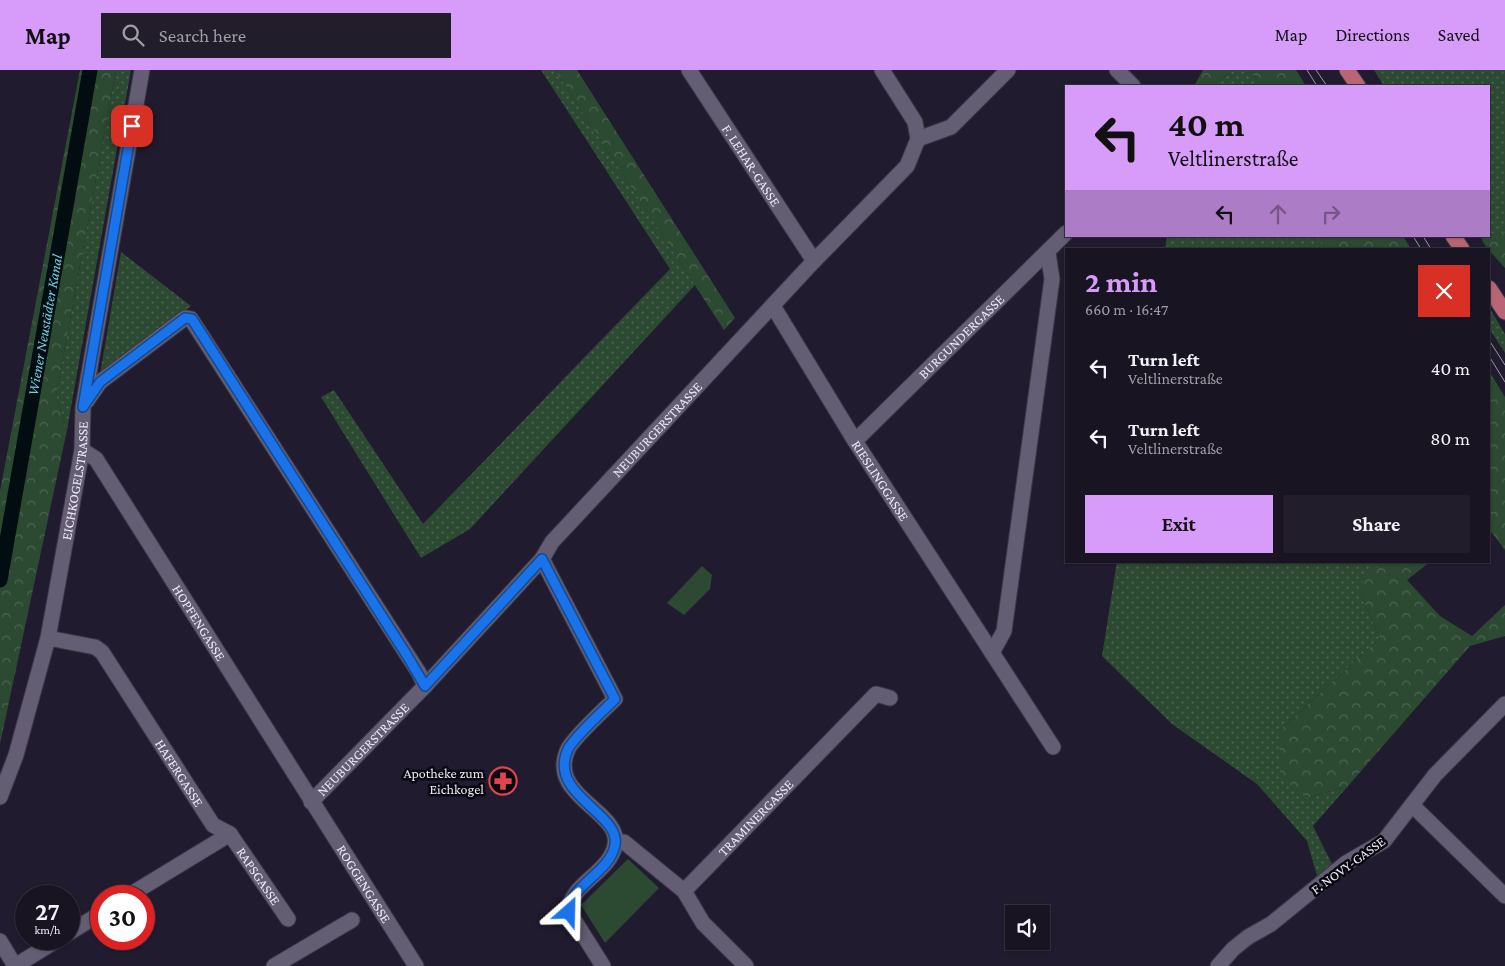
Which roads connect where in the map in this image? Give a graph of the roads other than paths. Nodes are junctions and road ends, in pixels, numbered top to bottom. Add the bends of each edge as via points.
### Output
1 (142, 70) edge
2 (689, 70) edge
3 (882, 70) edge
4 (1008, 70) edge
5 (1117, 70) edge
6 (1347, 70) edge
7 (1132, 85) edge
8 (1357, 85) edge
9 (918, 139) junction
10 (1065, 234) edge
11 (1454, 237) edge
12 (1461, 248) edge
13 (1048, 253) junction
14 (814, 262) junction
15 (1490, 290) edge
16 (773, 306) junction
17 (1505, 312) edge
18 (83, 407) junction
19 (855, 441) junction
20 (82, 450) junction
21 (542, 559) junction
22 (48, 638) junction
23 (992, 653) junction
24 (425, 686) junction
25 (890, 698) dead end
26 (1505, 704) edge
27 (1054, 747) dead end
28 (0, 797) edge
29 (311, 802) junction
30 (1412, 806) junction
31 (230, 834) junction
32 (616, 842) junction
33 (146, 885) edge
34 (684, 891) junction
35 (1505, 896) edge
36 (288, 918) dead end
37 (352, 920) dead end
38 (0, 941) edge
39 (41, 950) edge
40 (15, 966) edge
41 (274, 966) edge
42 (416, 966) edge
43 (603, 966) edge
44 (746, 966) edge
45 (1218, 966) edge

1 - 18 street, EICHKOGELSTRASSE
2 - 14 street, F. LEHAR-GASSE
3 - 9 street via 915,122
4 - 9 street via 951,127
5 - 7 street
6 - 8 main road
9 - 14 street, NEUBURGERSTRASSE via 907,166
10 - 13 street, BURGUNDERGASSE
11 - 12 main road
13 - 19 street, BURGUNDERGASSE
13 - 23 street via 1052,279 1004,631
14 - 16 street, NEUBURGERSTRASSE
15 - 17 main road
16 - 19 street, RIESLINGGASSE
16 - 21 street, NEUBURGERSTRASSE via 552,542
18 - 20 street, EICHKOGELSTRASSE
18 - 24 street via 100,382 185,318 192,319
19 - 23 street, RIESLINGGASSE
20 - 22 street, EICHKOGELSTRASSE
20 - 29 street, HOPFENGASSE via 96,459
21 - 24 street, NEUBURGERSTRASSE
21 - 32 street via 615,699 568,750 565,766 567,780 609,826
22 - 28 street, EICHKOGELSTRASSE via 16,755
22 - 31 street, HAFERGASSE via 99,649 213,825
23 - 27 street, RIESLINGGASSE
24 - 29 street, NEUBURGERSTRASSE
25 - 34 street, TRAMINERGASSE via 876,694
26 - 30 street, F. NOVY-GASSE via 1436,775
29 - 42 street, ROGGENGASSE
30 - 35 street
30 - 45 street, F. NOVY-GASSE via 1384,840 1346,864 1271,924 1248,937
31 - 33 street
31 - 36 street, RAPSGASSE
32 - 34 street via 624,842
32 - 43 street via 611,858 573,896 569,906 569,912
34 - 44 street via 703,923
37 - 41 street
38 - 40 street
39 - 40 street

